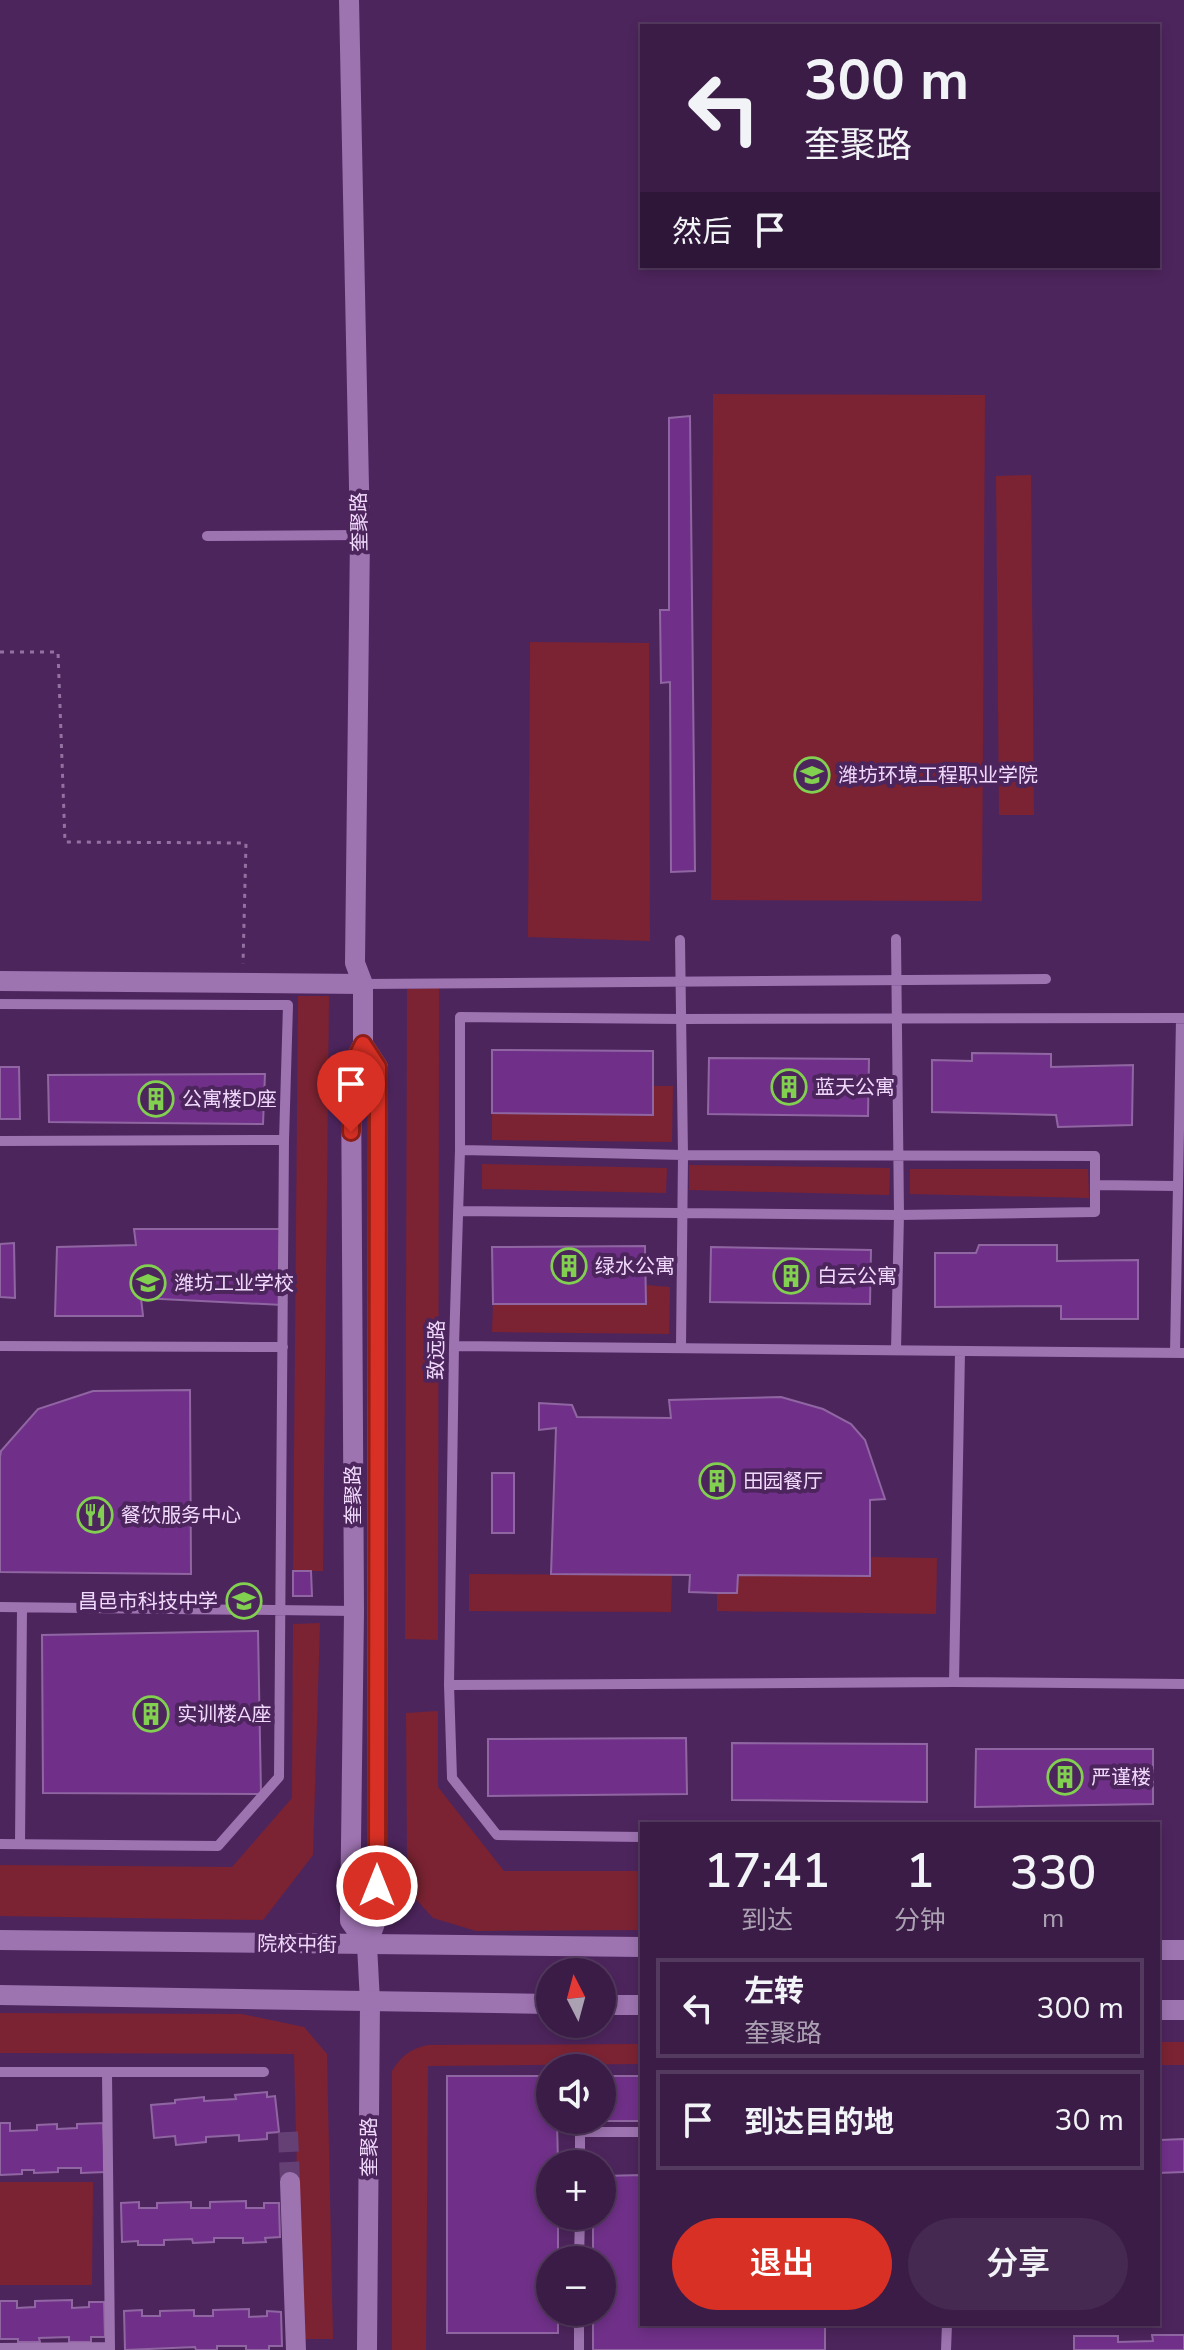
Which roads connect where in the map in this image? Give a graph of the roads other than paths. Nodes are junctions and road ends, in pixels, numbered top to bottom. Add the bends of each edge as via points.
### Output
1 (349, 0) edge
2 (360, 535) junction
3 (207, 536) dead end
4 (896, 939) dead end
5 (680, 940) dead end
6 (1046, 979) dead end
7 (0, 981) edge
8 (896, 981) junction
9 (681, 983) junction
10 (363, 984) junction
11 (0, 1004) edge
12 (1182, 1018) edge
13 (682, 1019) junction
14 (896, 1019) junction
15 (363, 1044) junction
16 (284, 1140) junction
17 (0, 1141) edge
18 (460, 1150) junction
19 (683, 1155) junction
20 (898, 1156) junction
21 (1096, 1185) junction
22 (1176, 1186) junction
23 (458, 1211) junction
24 (682, 1212) junction
25 (899, 1215) junction
26 (0, 1346) edge
27 (454, 1346) junction
28 (283, 1347) junction
29 (681, 1347) junction
30 (896, 1350) junction
31 (960, 1352) junction
32 (1179, 1353) edge
33 (0, 1607) edge
34 (22, 1608) junction
35 (279, 1609) junction
36 (354, 1611) junction
37 (954, 1682) junction
38 (1184, 1684) edge
39 (449, 1685) junction
40 (640, 1837) edge
41 (0, 1844) edge
42 (20, 1844) junction
43 (0, 1940) edge
44 (367, 1945) junction
45 (640, 1947) edge
46 (1160, 1950) edge
47 (1184, 1950) edge
48 (0, 1995) edge
49 (370, 2002) junction
50 (536, 2004) edge
51 (616, 2005) edge
52 (640, 2005) edge
53 (1160, 2010) edge
54 (1184, 2010) edge
55 (0, 2072) edge
56 (264, 2072) dead end
57 (107, 2073) junction
58 (640, 2132) edge
59 (580, 2150) edge
60 (290, 2182) tunnel mouth
61 (579, 2326) edge
62 (947, 2326) edge
63 (0, 2348) edge
64 (110, 2348) edge
65 (296, 2350) edge
66 (367, 2350) edge
67 (579, 2350) edge
68 (946, 2350) edge

1 - 2 street, 奎聚路
2 - 3 lane
2 - 10 street, 奎聚路 via 355,963
4 - 8 lane
5 - 9 lane
6 - 8 lane
7 - 10 street
8 - 9 lane
8 - 14 lane
9 - 10 lane
9 - 13 lane
10 - 15 street, 奎聚路
11 - 16 lane via 288,1005
12 - 14 lane
12 - 22 lane
13 - 14 lane
13 - 18 lane, 致远路 via 460,1017
13 - 19 lane
14 - 20 lane
15 - 36 street, 奎聚路 via 351,1068
15 - 44 street, 奎聚路 via 378,1067 377,1918
16 - 17 lane
16 - 28 lane
18 - 19 lane
18 - 23 lane, 致远路
19 - 20 lane
19 - 24 lane
20 - 21 lane via 1095,1156
20 - 25 lane
21 - 22 lane
21 - 25 lane via 1095,1212
22 - 32 lane
23 - 24 lane
23 - 27 lane, 致远路
24 - 25 lane
24 - 29 lane
25 - 30 lane
26 - 28 lane
27 - 29 lane
27 - 39 lane, 致远路
28 - 35 lane
29 - 30 lane
30 - 31 lane
31 - 32 lane
31 - 37 lane
33 - 34 lane
34 - 35 lane
34 - 42 lane
35 - 36 lane
35 - 42 lane via 279,1777 218,1846
36 - 44 street, 奎聚路 via 350,1921
37 - 38 lane
37 - 39 lane
39 - 40 lane, 致远路 via 452,1778 497,1835
41 - 42 lane
43 - 44 street, 院校中街
44 - 45 street, 院校中街
44 - 49 street, 奎聚路
46 - 47 street
48 - 49 street
49 - 50 street
49 - 66 street, 奎聚路
51 - 52 street
53 - 54 street
55 - 57 lane
56 - 57 lane
57 - 64 lane
58 - 59 lane via 580,2132
60 - 65 street
61 - 67 lane
62 - 68 lane
63 - 64 lane

